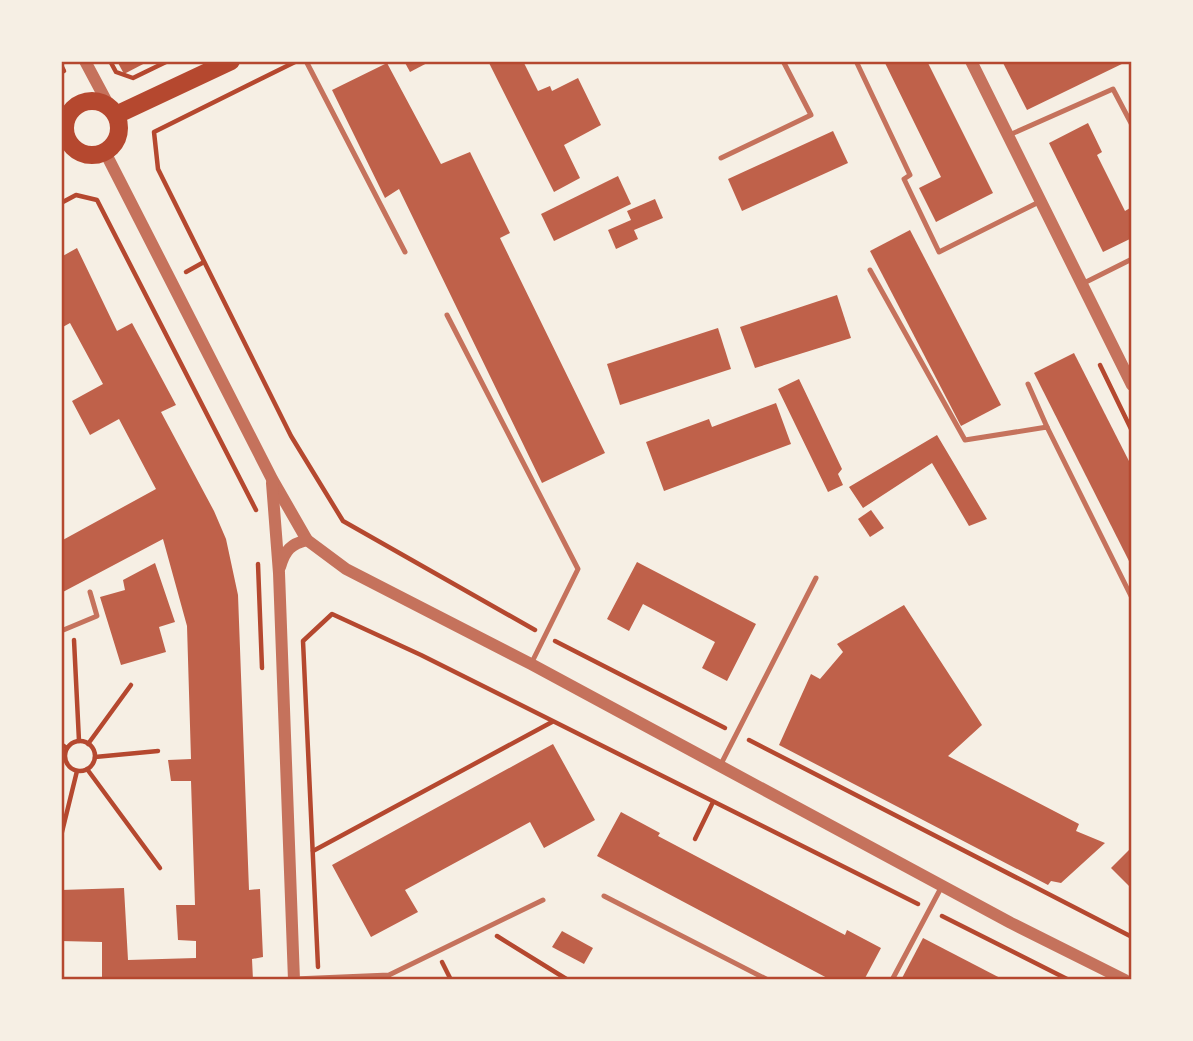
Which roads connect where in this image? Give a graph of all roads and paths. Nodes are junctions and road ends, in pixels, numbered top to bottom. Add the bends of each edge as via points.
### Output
1 (85, 61) edge
2 (110, 61) edge
3 (168, 61) edge
4 (231, 61) edge
5 (296, 61) edge
6 (306, 61) edge
7 (783, 61) edge
8 (856, 61) edge
9 (971, 61) edge
10 (112, 111) junction
11 (1132, 125) edge
12 (154, 132) dead end
13 (64, 133) edge
14 (1007, 136) junction
15 (105, 152) junction
16 (721, 158) dead end
17 (1040, 202) junction
18 (61, 203) edge
19 (405, 251) dead end
20 (1132, 259) edge
21 (870, 270) dead end
22 (1081, 284) junction
23 (447, 315) dead end
24 (1028, 384) dead end
25 (1132, 384) edge
26 (1047, 427) junction
27 (272, 479) junction
28 (256, 511) dead end
29 (307, 540) junction
30 (258, 562) dead end
31 (279, 573) junction
32 (816, 578) dead end
33 (90, 592) dead end
34 (1132, 598) edge
35 (74, 626) junction
36 (61, 631) edge
37 (531, 664) junction
38 (262, 669) dead end
39 (131, 685) dead end
40 (552, 721) junction
41 (79, 741) junction
42 (61, 744) edge
43 (88, 744) junction
44 (67, 748) junction
45 (158, 751) dead end
46 (95, 757) junction
47 (69, 766) junction
48 (720, 766) junction
49 (61, 769) edge
50 (87, 769) junction
51 (77, 771) junction
52 (713, 802) junction
53 (61, 836) edge
54 (695, 839) dead end
55 (313, 851) junction
56 (160, 868) dead end
57 (942, 886) junction
58 (604, 896) dead end
59 (543, 900) dead end
60 (930, 910) junction
61 (485, 928) junction
62 (318, 979) edge
63 (293, 980) edge
64 (568, 980) edge
65 (768, 980) edge
66 (892, 980) edge
67 (1069, 980) edge
68 (1125, 980) edge

1 - 10 street
2 - 3 path via 116,72 133,78
4 - 10 main road
5 - 12 path
6 - 19 lane
7 - 16 lane via 811,115
8 - 17 lane via 910,176 904,178 939,252
9 - 14 street
10 - 13 main road via 92,100 75,106
10 - 15 main road via 119,123 117,139
11 - 14 lane via 1113,89
13 - 15 main road via 80,152
14 - 17 street
15 - 27 street
17 - 22 street
18 - 28 path via 76,195 97,200
20 - 22 lane
21 - 26 lane via 965,440
22 - 25 street
23 - 37 lane via 578,569
24 - 26 lane
26 - 34 lane
27 - 29 street
27 - 31 street
29 - 31 street via 293,543
29 - 37 street via 346,569
30 - 38 path
31 - 63 street
32 - 48 lane
33 - 35 lane via 97,616
35 - 36 lane
35 - 41 path
37 - 48 street
39 - 43 path
40 - 52 path
40 - 55 path
40 - 55 path via 332,614 303,641
41 - 43 path
41 - 44 path
42 - 44 path
43 - 46 path
44 - 47 path
45 - 46 path
46 - 50 path
47 - 49 path
47 - 51 path
48 - 57 street
50 - 51 path
50 - 56 path
51 - 53 path
52 - 54 path
52 - 60 path
55 - 62 path
57 - 60 lane
57 - 68 street
58 - 65 lane
59 - 61 lane
60 - 66 lane
60 - 67 path
61 - 62 lane via 388,975
61 - 64 path
62 - 63 lane

